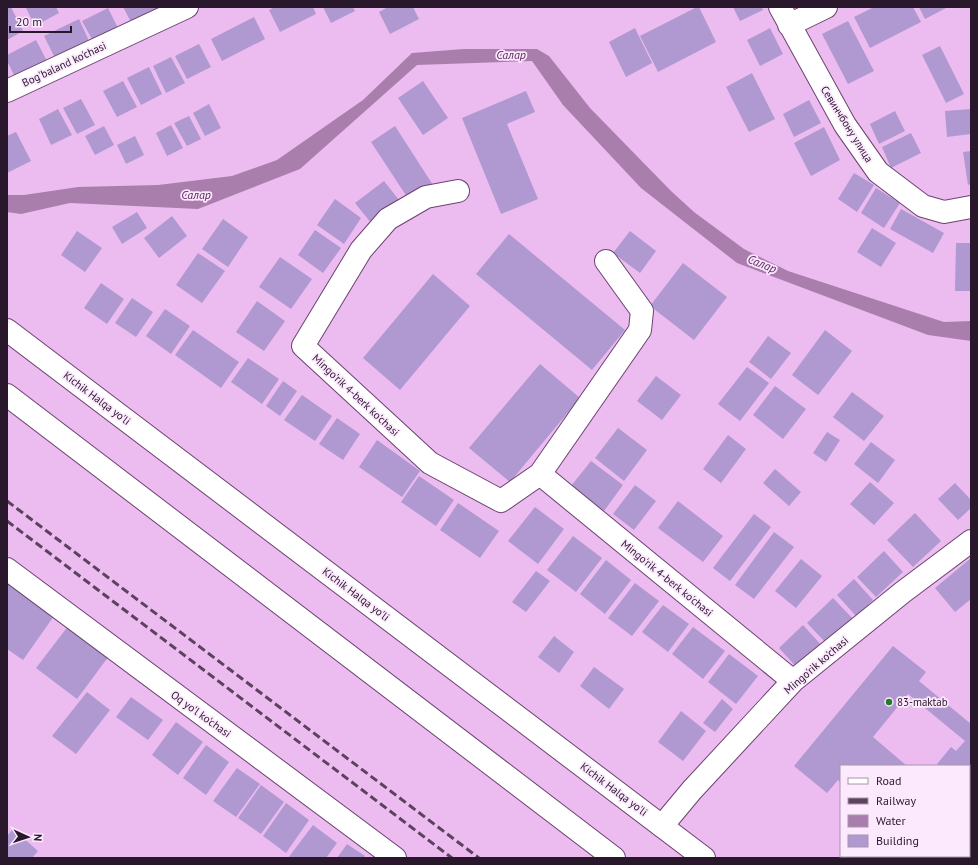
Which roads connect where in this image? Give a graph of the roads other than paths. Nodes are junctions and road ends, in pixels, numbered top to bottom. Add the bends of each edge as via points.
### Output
1 (187, 7) edge
2 (826, 7) edge
3 (785, 16) edge
4 (7, 91) edge
5 (458, 191) dead end
6 (969, 208) edge
7 (606, 261) dead end
8 (7, 330) edge
9 (7, 396) edge
10 (540, 474) junction
11 (971, 541) edge
12 (7, 569) edge
13 (794, 681) junction
14 (662, 826) junction
15 (395, 858) edge
16 (614, 858) edge
17 (704, 858) edge

1 - 4 main road, Bog'baland ko'chasi
2 - 3 main road
3 - 6 main road, Севинчбону улица via 845,124 878,172 923,206 944,212
5 - 10 main road, Mingo'rik 4-berk ko'chasi via 426,197 388,219 361,250 303,346 430,463 501,501
7 - 10 main road, Mingo'rik 4-berk ko'chasi via 642,311 640,330
8 - 14 main road, Kichik Halqa yo'li
9 - 16 main road
10 - 13 main road, Mingo'rik 4-berk ko'chasi
11 - 13 main road, Mingo'rik ko'chasi via 903,592
12 - 15 main road, Oq yo'l ko'chasi
13 - 14 main road, Mingo'rik ko'chasi via 692,790
14 - 17 main road, Kichik Halqa yo'li

